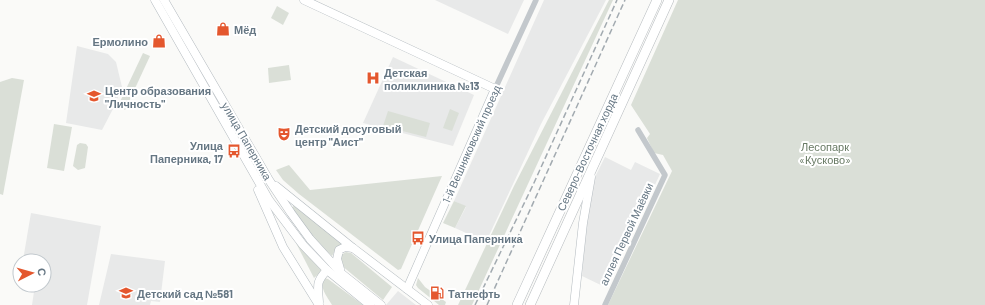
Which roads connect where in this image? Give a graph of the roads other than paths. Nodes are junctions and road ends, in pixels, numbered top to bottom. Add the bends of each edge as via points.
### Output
1 (155, 0) edge
2 (164, 0) edge
3 (304, 0) edge
4 (536, 0) edge
5 (657, 0) edge
6 (669, 0) edge
7 (495, 89) junction
8 (638, 130) dead end
9 (243, 155) junction
10 (597, 156) junction
11 (269, 180) junction
12 (353, 248) junction
13 (327, 270) junction
14 (342, 274) junction
15 (407, 289) junction
16 (360, 293) junction
17 (319, 305) edge
18 (370, 305) edge
19 (381, 305) edge
20 (428, 305) edge
21 (517, 305) edge
22 (530, 305) edge
23 (574, 305) edge
24 (605, 305) edge

1 - 9 main road, улица Паперника
2 - 11 main road, улица Паперника
3 - 7 main road
4 - 7 street, 1-й Вешняковский проезд
5 - 21 main road, Северо-Восточная хорда
6 - 10 main road, Северо-Восточная хорда
7 - 15 main road, 1-й Вешняковский проезд
8 - 24 street, аллея Первой Маёвки via 664,175
9 - 13 main road, улица Паперника via 269,200 303,245
9 - 17 main road via 283,247
10 - 22 main road, Северо-Восточная хорда
10 - 23 main road via 587,197
11 - 12 main road
11 - 14 main road, улица Паперника via 310,239
12 - 14 main road via 345,247 339,250 337,259
12 - 15 main road
13 - 16 main road, улица Паперника
13 - 17 main road via 318,285
14 - 16 main road, улица Паперника
15 - 20 main road
16 - 18 main road
16 - 19 main road

